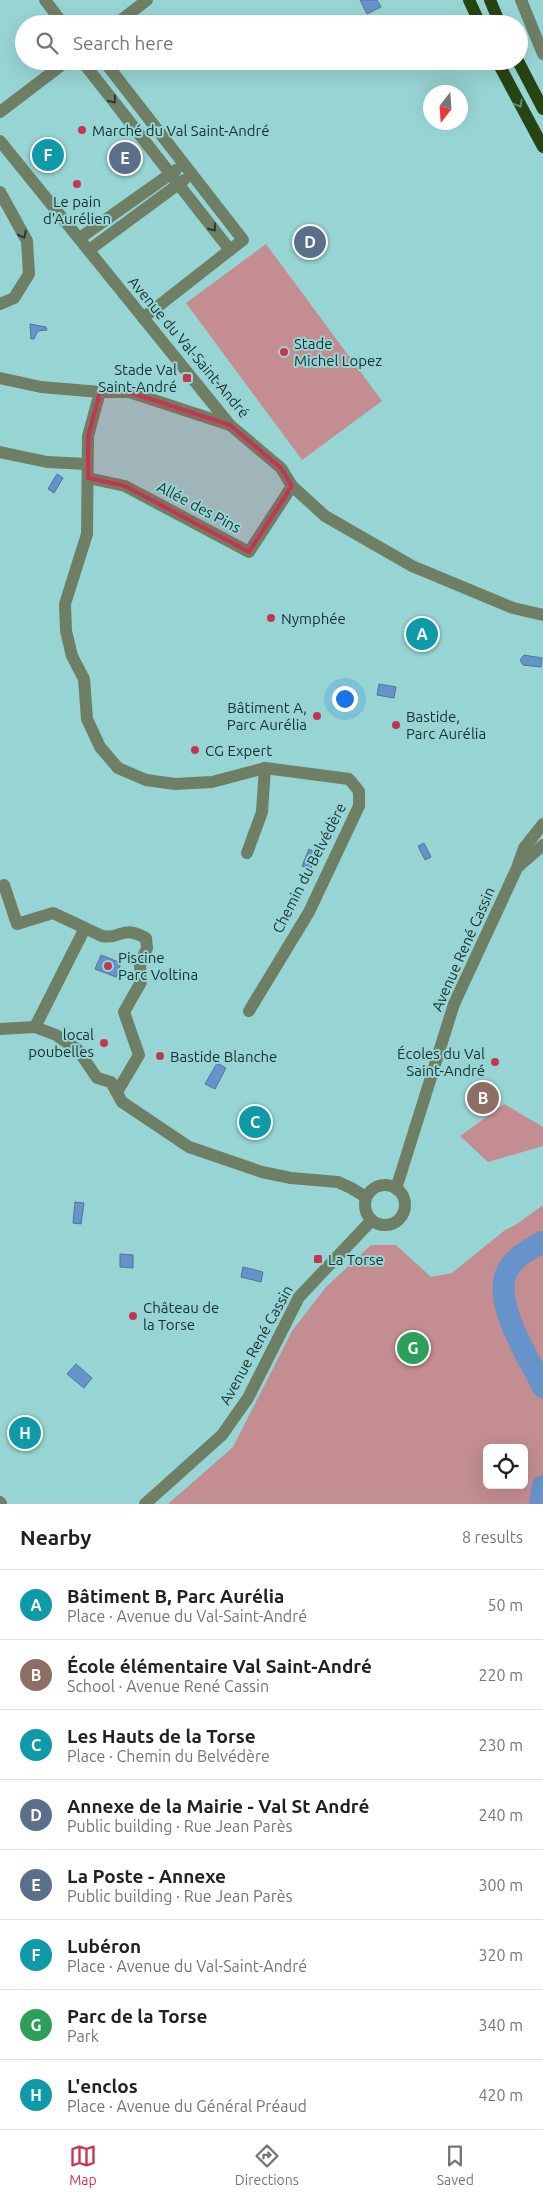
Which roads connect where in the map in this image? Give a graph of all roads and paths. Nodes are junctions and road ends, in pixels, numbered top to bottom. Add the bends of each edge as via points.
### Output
1 (45, 0) edge
2 (147, 0) edge
3 (469, 0) edge
4 (490, 0) edge
5 (521, 0) edge
6 (56, 15) edge
7 (128, 15) edge
8 (476, 15) edge
9 (496, 15) edge
10 (527, 15) edge
11 (528, 17) edge
12 (543, 54) edge
13 (55, 70) edge
14 (89, 70) edge
15 (111, 70) edge
16 (502, 70) edge
17 (523, 70) edge
18 (543, 109) edge
19 (0, 112) edge
20 (0, 141) edge
21 (543, 147) edge
22 (189, 169) junction
23 (171, 174) junction
24 (179, 184) junction
25 (0, 192) edge
26 (80, 238) junction
27 (90, 250) junction
28 (230, 250) junction
29 (0, 304) edge
30 (144, 318) junction
31 (0, 378) edge
32 (100, 392) junction
33 (230, 425) junction
34 (0, 452) edge
35 (87, 464) junction
36 (88, 478) junction
37 (292, 486) junction
38 (543, 615) edge
39 (265, 768) junction
40 (543, 824) edge
41 (543, 844) edge
42 (247, 853) dead end
43 (517, 868) junction
44 (4, 885) dead end
45 (85, 928) junction
46 (249, 1011) dead end
47 (35, 1027) junction
48 (0, 1029) edge
49 (117, 1092) junction
50 (396, 1189) junction
51 (366, 1198) junction
52 (371, 1221) junction
53 (146, 1504) edge

1 - 6 street
2 - 7 street
3 - 8 main road
4 - 9 main road
5 - 10 street
11 - 12 street
13 - 19 street
14 -> 23 street
15 - 22 street
16 -> 21 main road
17 - 18 main road
20 - 26 street, Avenue du Val-Saint-André
22 - 23 street
22 - 24 street
22 - 28 street via 243,240
23 - 24 street
23 - 26 street
24 - 27 street
24 -> 28 street
25 -> 29 street via 27,241 28,274 14,298
26 - 27 street, Avenue du Val-Saint-André
27 - 30 street, Avenue du Val-Saint-André
28 - 30 street
30 - 33 street, Avenue du Val-Saint-André
31 - 32 street via 41,387
32 - 33 street via 129,392
32 - 35 street, Chemin du Belvédère via 88,436
33 - 37 street, Avenue du Val-Saint-André via 282,468
34 - 35 street via 47,462
35 - 36 street, Chemin du Belvédère
36 - 37 street, Allée des Pins via 126,486 249,552
36 - 39 street, Chemin du Belvédère via 87,534 65,604 66,631 72,656 84,679 87,719 100,747 118,768 146,780 174,784 212,782
37 - 38 street, Avenue du Val-Saint-André via 325,516 412,566 513,608
39 - 42 street via 262,812
39 - 46 street, Chemin du Belvédère via 349,779 359,791 359,806 309,912
40 - 43 street, Avenue René Cassin via 524,848
41 - 43 street, Avenue René Cassin
43 - 50 street, Avenue René Cassin via 454,1004
44 - 45 street via 17,924 53,913
45 - 47 street
45 - 49 street via 109,937 133,931 146,938 148,948 140,964 141,982 124,1012 139,1055
47 - 48 street
47 - 49 street via 56,1035 78,1050 97,1078 111,1082
49 - 51 street via 122,1102 189,1147 262,1172 338,1182
50 - 51 street via 380,1185
50 - 52 street via 404,1197 405,1204 399,1220 385,1226
51 - 52 street via 365,1210
52 - 53 street, Avenue René Cassin via 298,1297 248,1398 222,1435

